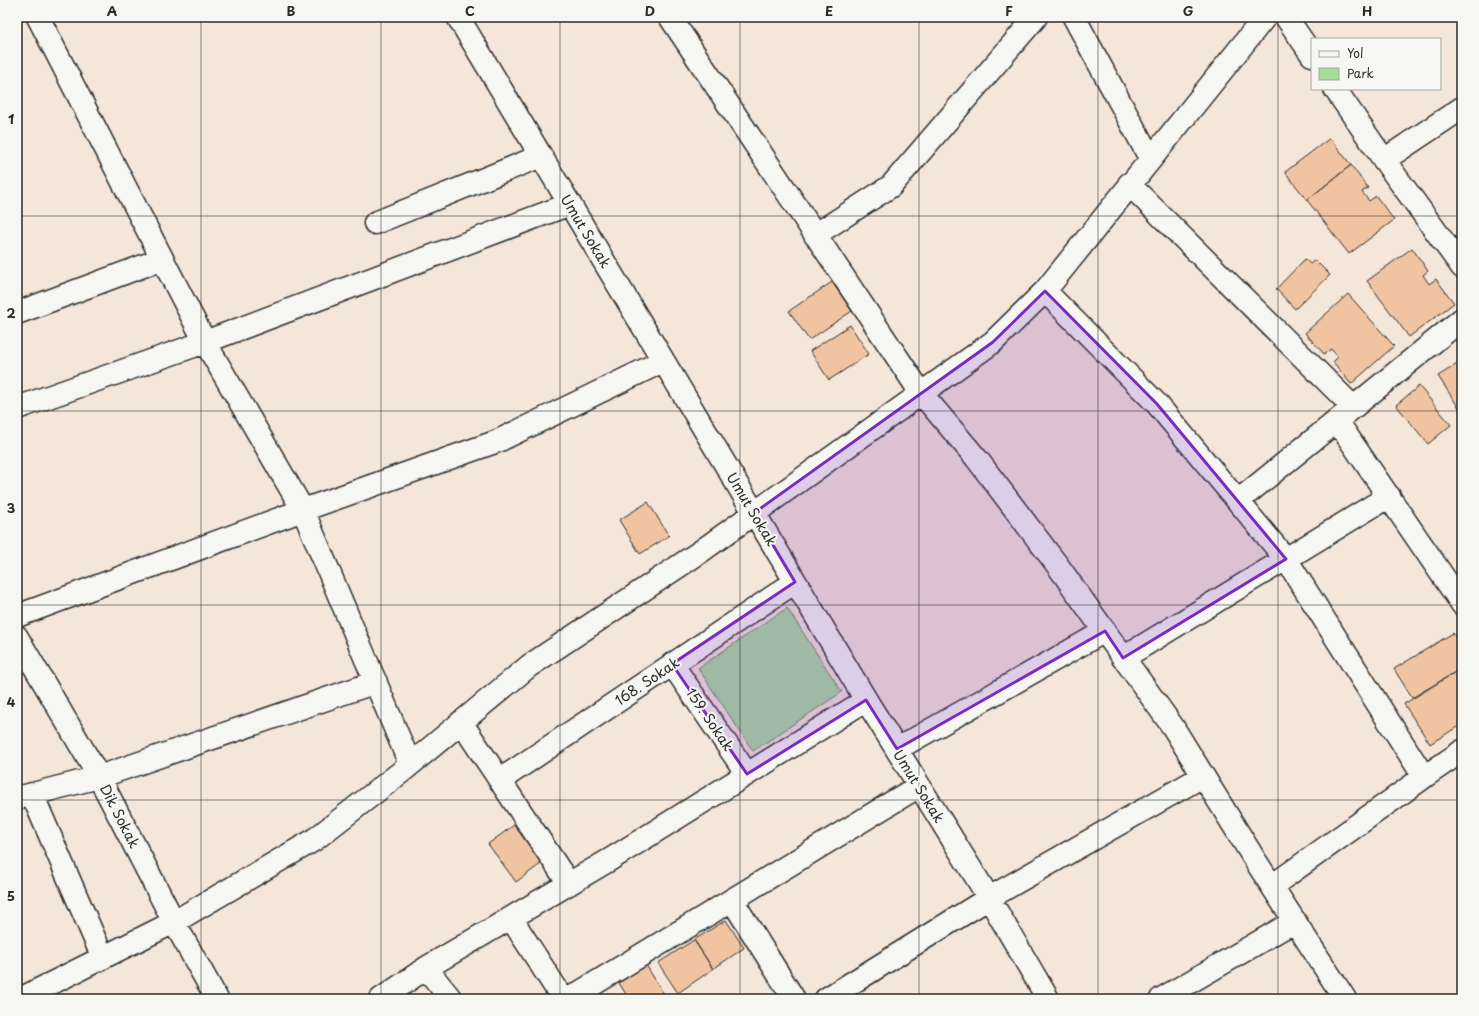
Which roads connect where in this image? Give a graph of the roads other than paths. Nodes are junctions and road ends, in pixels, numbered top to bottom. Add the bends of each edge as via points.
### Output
1 (38, 17) edge
2 (458, 17) edge
3 (670, 17) edge
4 (1036, 17) edge
5 (1074, 17) edge
6 (1265, 17) edge
7 (1286, 17) edge
8 (1311, 54) edge
9 (1336, 90) edge
10 (1462, 108) edge
11 (541, 156) junction
12 (1150, 158) junction
13 (1384, 160) junction
14 (1129, 184) junction
15 (570, 204) junction
16 (375, 223) dead end
17 (815, 234) junction
18 (162, 259) junction
19 (1462, 267) edge
20 (1044, 291) junction
21 (17, 313) edge
22 (1462, 319) edge
23 (205, 342) junction
24 (663, 361) junction
25 (921, 393) junction
26 (1354, 407) junction
27 (17, 408) edge
28 (1337, 421) junction
29 (1389, 496) junction
30 (1238, 501) junction
31 (303, 510) junction
32 (754, 513) junction
33 (1286, 559) junction
34 (795, 582) junction
35 (1462, 604) edge
36 (17, 616) edge
37 (1105, 631) junction
38 (17, 637) edge
39 (1123, 658) junction
40 (672, 664) junction
41 (376, 682) junction
42 (866, 700) junction
43 (461, 722) junction
44 (896, 749) junction
45 (1462, 751) edge
46 (410, 764) junction
47 (747, 774) junction
48 (1203, 776) junction
49 (100, 777) junction
50 (1424, 777) junction
51 (500, 780) junction
52 (919, 786) junction
53 (24, 796) edge
54 (569, 884) junction
55 (1272, 886) junction
56 (989, 898) junction
57 (732, 900) junction
58 (511, 918) junction
59 (1294, 921) junction
60 (174, 922) junction
61 (103, 958) junction
62 (426, 968) junction
63 (20, 999) edge
64 (217, 999) edge
65 (381, 999) edge
66 (451, 999) edge
67 (563, 999) edge
68 (569, 999) edge
69 (794, 999) edge
70 (826, 999) edge
71 (1048, 999) edge
72 (1160, 999) edge
73 (1345, 999) edge

1 - 18 street
2 - 11 street, Umut Sokak
3 - 17 street
4 - 17 street via 891,186
5 - 12 street
6 - 12 street
7 - 8 street
9 - 13 street
10 - 13 street
11 - 15 street, Umut Sokak
11 - 16 street
12 - 14 street
13 - 19 street
14 - 20 street
14 - 26 street
15 - 23 street
15 - 24 street, Umut Sokak
17 - 25 street
18 - 21 street
18 - 23 street
20 - 25 street via 992,342
20 - 30 street via 1157,404
22 - 26 street
23 - 27 street
23 - 31 street
24 - 31 street via 498,441
24 - 32 street, Umut Sokak
25 - 32 street
25 - 37 street via 977,459
26 - 28 street
28 - 29 street
28 - 30 street
29 - 33 street
29 - 35 street
30 - 33 street
31 - 36 street
31 - 41 street
32 - 34 street, Umut Sokak
32 - 43 street via 529,666
33 - 39 street
33 - 50 street
34 - 40 street, 168. Sokak
34 - 42 street, Umut Sokak
37 - 39 street
37 - 44 street
38 - 49 street, Dik Sokak
39 - 48 street via 1173,727
40 - 47 street, 159. Sokak
40 - 51 street, 168. Sokak
41 - 46 street
41 - 49 street
42 - 44 street, Umut Sokak
42 - 47 street
43 - 46 street
43 - 51 street
44 - 52 street, Umut Sokak
45 - 50 street
46 - 60 street via 314,840
47 - 54 street
48 - 55 street
48 - 56 street
49 - 53 street
49 - 60 street, Dik Sokak
50 - 55 street
51 - 54 street
52 - 56 street, Umut Sokak
52 - 57 street
53 - 61 street
54 - 58 street
55 - 59 street
56 - 70 street
56 - 71 street, Umut Sokak
57 - 68 street
57 - 69 street
58 - 62 street
58 - 67 street
59 - 72 street
59 - 73 street
60 - 61 street
60 - 64 street, Dik Sokak
61 - 63 street
62 - 65 street
62 - 66 street

